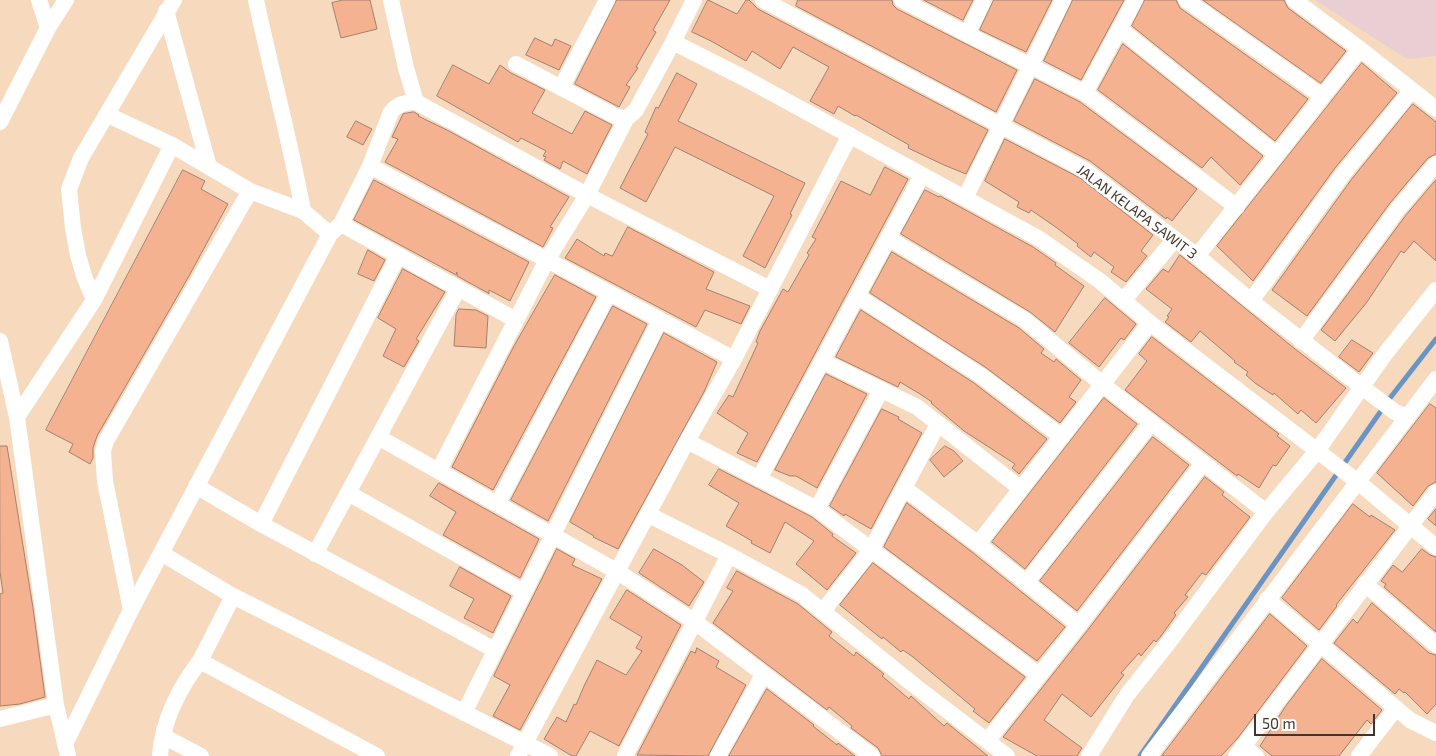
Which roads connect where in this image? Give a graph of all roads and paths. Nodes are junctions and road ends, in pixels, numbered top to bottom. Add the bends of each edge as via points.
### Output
1 (39, 0) edge
2 (66, 0) edge
3 (256, 0) edge
4 (391, 0) edge
5 (607, 0) edge
6 (694, 0) edge
7 (763, 0) edge
8 (902, 0) edge
9 (984, 0) edge
10 (1063, 0) edge
11 (1135, 0) edge
12 (1186, 0) edge
13 (1294, 0) edge
14 (170, 5) edge
15 (783, 5) edge
16 (48, 28) junction
17 (1120, 29) junction
18 (967, 34) junction
19 (673, 42) junction
20 (1360, 49) junction
21 (516, 64) dead end
22 (1030, 65) junction
23 (561, 88) junction
24 (1412, 90) junction
25 (1086, 93) junction
26 (1322, 96) junction
27 (416, 102) junction
28 (1436, 109) edge
29 (108, 115) junction
30 (626, 119) junction
31 (0, 122) edge
32 (1000, 125) junction
33 (850, 135) junction
34 (172, 145) junction
35 (1277, 155) junction
36 (1436, 164) edge
37 (370, 166) junction
38 (209, 167) junction
39 (922, 175) junction
40 (250, 191) junction
41 (587, 195) junction
42 (965, 198) junction
43 (1237, 207) junction
44 (303, 211) junction
45 (336, 229) junction
46 (888, 238) junction
47 (1175, 239) junction
48 (398, 256) junction
49 (1198, 256) junction
50 (547, 260) junction
51 (458, 289) junction
52 (770, 289) junction
53 (1436, 290) edge
54 (608, 293) junction
55 (857, 296) junction
56 (94, 300) junction
57 (1123, 301) junction
58 (1251, 301) junction
59 (516, 320) junction
60 (660, 320) junction
61 (1150, 323) junction
62 (0, 341) edge
63 (1301, 341) junction
64 (734, 359) junction
65 (822, 361) junction
66 (1436, 379) edge
67 (1102, 384) junction
68 (881, 390) junction
69 (1368, 392) junction
70 (1402, 414) junction
71 (17, 417) junction
72 (1151, 423) junction
73 (938, 424) junction
74 (378, 437) junction
75 (1062, 437) junction
76 (687, 441) junction
77 (1322, 455) junction
78 (1203, 463) junction
79 (439, 470) junction
80 (759, 479) junction
81 (1353, 479) junction
82 (196, 486) junction
83 (904, 488) junction
84 (1021, 489) junction
85 (1436, 492) edge
86 (348, 493) junction
87 (498, 503) junction
88 (817, 509) junction
89 (1266, 512) junction
90 (649, 514) junction
91 (261, 524) junction
92 (1410, 526) junction
93 (553, 534) junction
94 (978, 544) junction
95 (1436, 547) edge
96 (871, 550) junction
97 (161, 554) junction
98 (315, 554) junction
99 (729, 555) junction
100 (618, 572) junction
101 (1026, 584) junction
102 (1365, 584) junction
103 (524, 592) junction
104 (234, 596) junction
105 (1267, 599) junction
106 (131, 610) junction
107 (823, 611) junction
108 (695, 622) junction
109 (1078, 625) junction
110 (1322, 644) junction
111 (1436, 645) edge
112 (495, 650) junction
113 (200, 661) junction
114 (764, 675) junction
115 (1039, 675) junction
116 (56, 705) junction
117 (1396, 708) junction
118 (464, 713) junction
119 (0, 719) edge
120 (1436, 733) edge
121 (162, 736) junction
122 (988, 740) junction
123 (67, 749) edge
124 (521, 749) edge
125 (1245, 753) edge
126 (870, 755) edge
127 (160, 756) edge
128 (202, 756) edge
129 (377, 756) edge
130 (550, 756) edge
131 (625, 756) edge
132 (718, 756) edge
133 (1007, 756) edge
134 (1089, 756) edge
135 (1149, 756) edge
136 (1359, 756) edge

1 - 16 street
2 - 16 street
3 - 44 street
4 - 27 street
5 - 23 street
6 - 19 street
7 - 15 street, JALAN KELAPA SAWIT 3
8 - 18 street
9 - 18 street
10 - 22 street
11 - 17 street
12 - 26 street
13 - 20 street
14 - 29 street
14 - 38 street
15 - 32 street, JALAN KELAPA SAWIT 3
16 - 31 street
17 - 25 street
17 - 35 street
18 - 22 street
19 - 30 street via 636,110
19 - 33 street
20 - 24 street
20 - 26 street
21 - 23 street
22 - 25 street
22 - 32 street
23 - 30 street
24 - 28 street
24 - 58 street via 1343,174
25 - 43 street
26 - 35 street
27 - 37 street via 402,103 391,112
27 - 41 street
29 - 34 street
29 - 56 street via 82,158 69,189 78,255
30 - 41 street
32 - 42 street
32 - 47 street, JALAN KELAPA SAWIT 3 via 1085,170
33 - 39 street
33 - 52 street
34 - 38 street
34 - 56 street
35 - 43 street
36 - 63 street via 1398,209
37 - 45 street
37 - 50 street
38 - 40 street
39 - 42 street
39 - 46 street
40 - 44 street
40 - 106 street via 106,440 103,451 105,481
41 - 50 street
41 - 52 street
42 - 57 street via 1038,238
43 - 49 street
44 - 45 street
45 - 48 street
45 - 82 street
46 - 55 street
46 - 67 street via 1025,320
47 - 49 street, JALAN KELAPA SAWIT 3
47 - 57 street
48 - 51 street
48 - 91 street
49 - 58 street, JALAN KELAPA SAWIT 3
50 - 54 street
50 - 59 street
51 - 59 street
51 - 74 street
52 - 64 street
53 - 69 street via 1385,354
54 - 60 street
54 - 87 street
55 - 65 street
55 - 75 street via 980,375
56 - 71 street
57 - 61 street
58 - 63 street, JALAN KELAPA SAWIT 3
59 - 79 street
60 - 64 street
60 - 93 street
61 - 67 street
61 - 77 street
62 - 71 street
63 - 69 street, JALAN KELAPA SAWIT 3
64 - 76 street
65 - 68 street
65 - 80 street
66 - 70 street
67 - 72 street
67 - 75 street
68 - 73 street
68 - 88 street
69 - 70 street, JALAN KELAPA SAWIT 3
69 - 77 street
70 - 81 street
71 - 116 street
72 - 78 street
72 - 101 street
73 - 83 street
73 - 84 street
74 - 79 street
74 - 86 street
75 - 84 street
76 - 80 street
76 - 90 street
77 - 81 street
77 - 89 street
78 - 89 street
78 - 109 street
79 - 87 street
80 - 88 street
81 - 92 street
81 - 105 street
82 - 91 street
82 - 97 street
83 - 94 street
83 - 96 street
84 - 94 street
85 - 92 street
86 - 98 street
86 - 103 street
87 - 93 street
88 - 96 street
89 - 134 street via 1127,695
90 - 99 street
90 - 100 street
91 - 98 street
92 - 95 street
92 - 102 street
93 - 100 street
93 - 103 street
94 - 101 street
96 - 107 street
96 - 115 street
97 - 104 street
97 - 106 street
98 - 112 street
99 - 107 street via 801,594
99 - 108 street
100 - 108 street
100 - 124 street
101 - 109 street
102 - 110 street
102 - 111 street
103 - 112 street
104 - 113 street
104 - 118 street
105 - 110 street
105 - 135 street
106 - 123 street
107 - 122 street
108 - 114 street
108 - 131 street
109 - 115 street
110 - 117 street
110 - 125 street
112 - 118 street
113 - 121 street via 170,712
113 - 129 street
114 - 126 street
114 - 132 street
115 - 122 street
116 - 119 street
116 - 123 street
117 - 120 street via 1410,720
117 - 136 street
118 - 124 street
121 - 127 street
121 - 128 street
122 - 133 street
124 - 130 street

